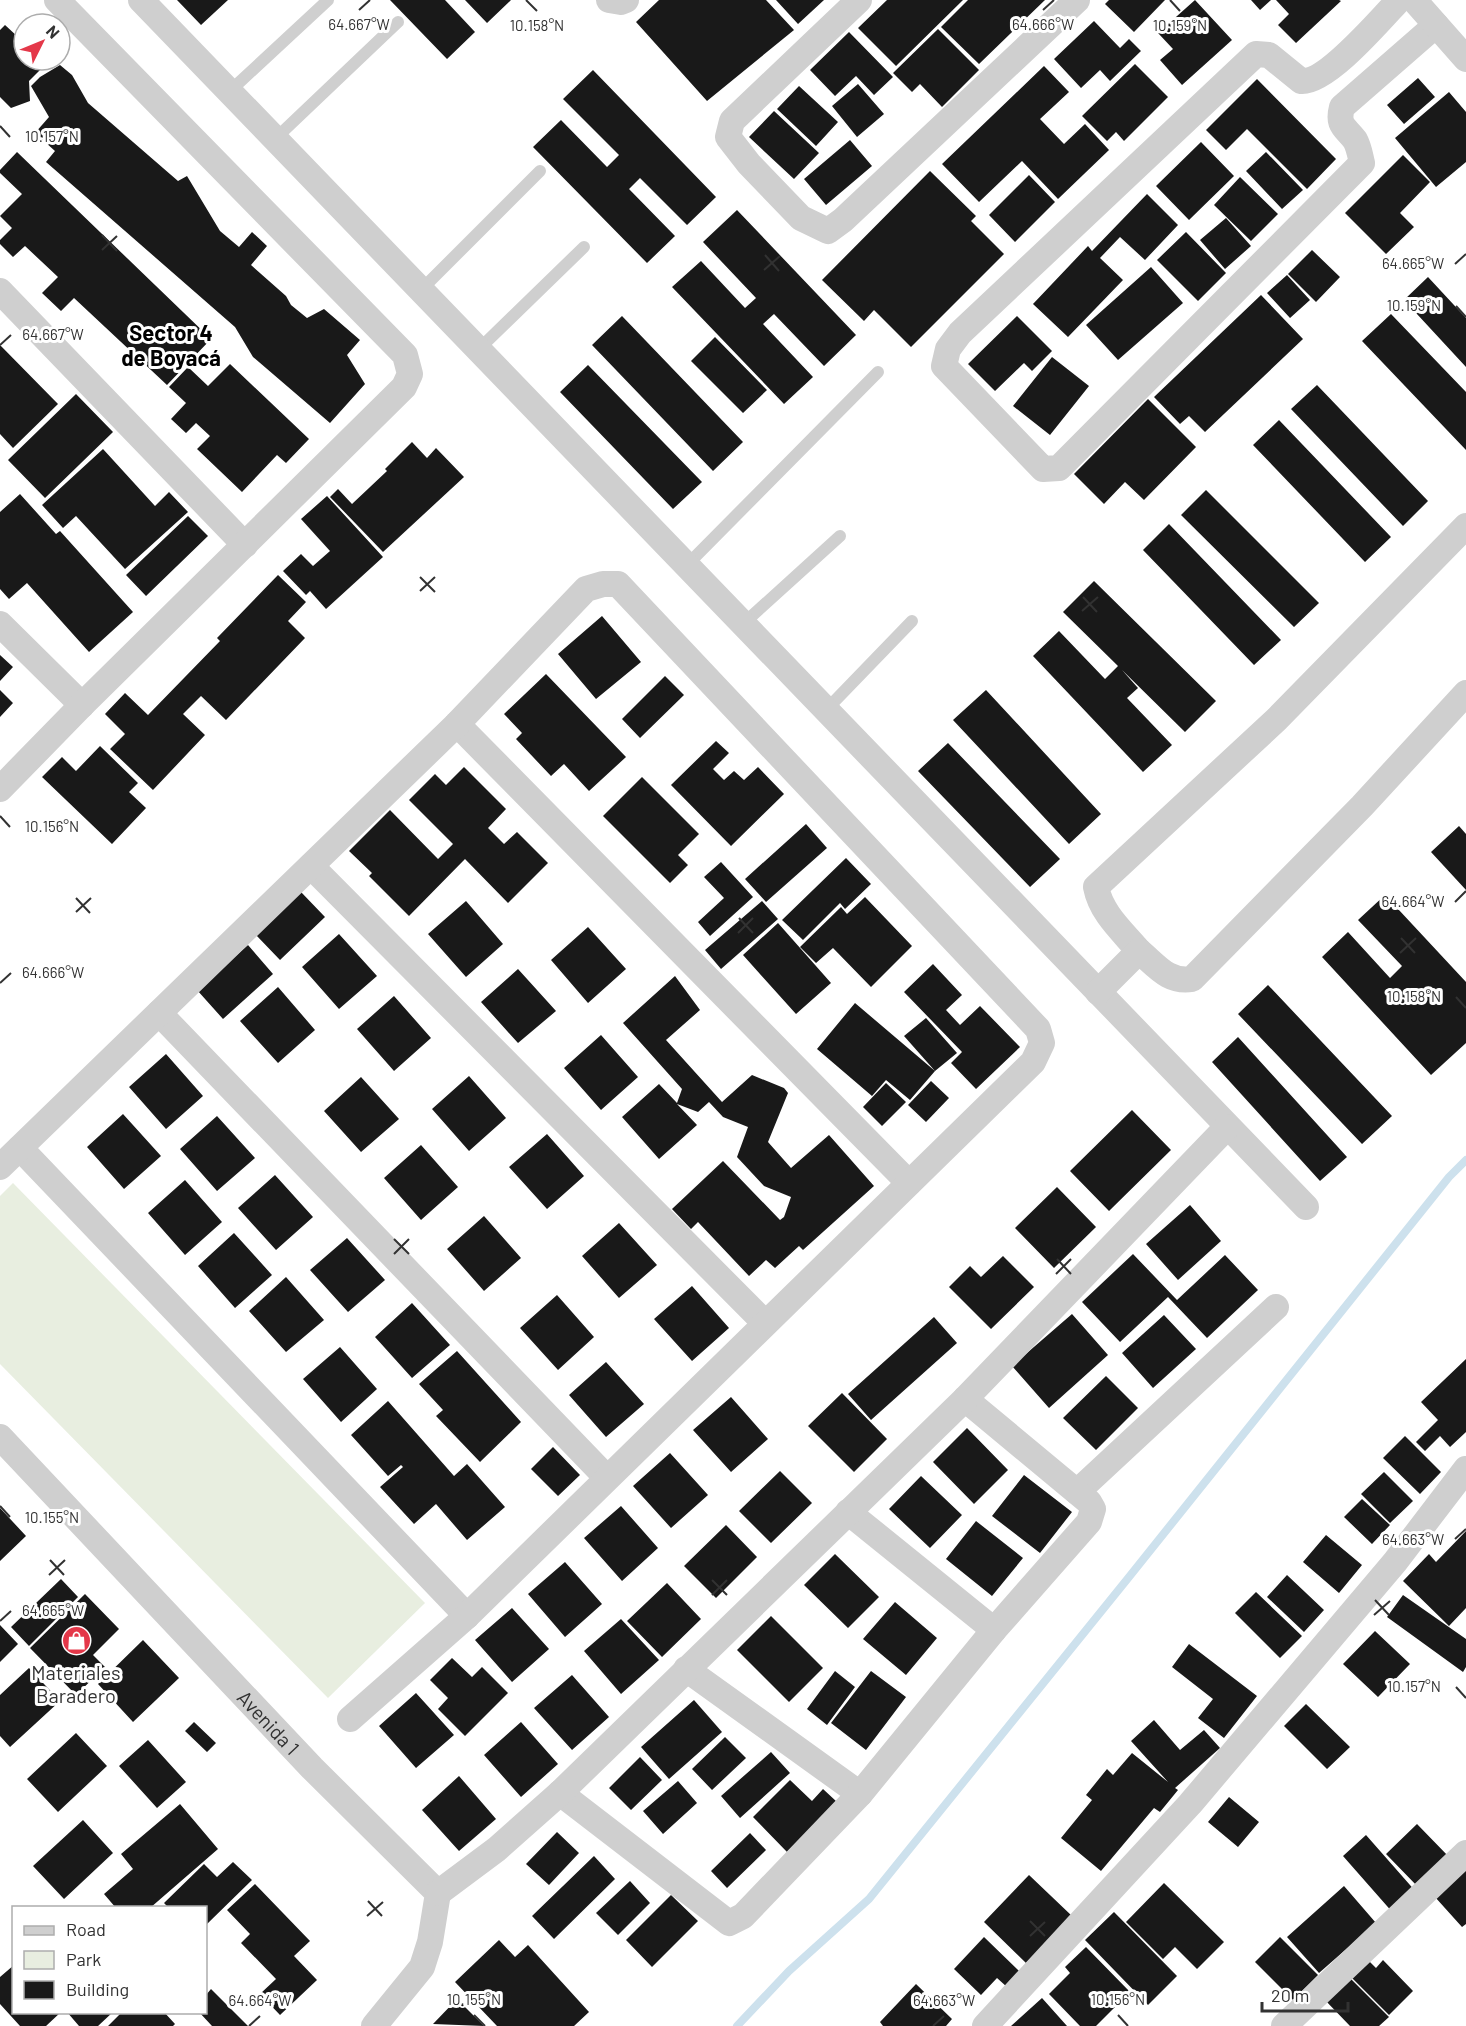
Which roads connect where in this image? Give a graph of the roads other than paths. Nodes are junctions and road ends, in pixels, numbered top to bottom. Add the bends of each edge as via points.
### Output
1 (57, 0) edge
2 (141, 0) edge
3 (328, 0) edge
4 (609, 0) edge
5 (626, 0) edge
6 (859, 0) edge
7 (1077, 0) edge
8 (1400, 0) edge
9 (1414, 0) edge
10 (398, 22) dead end
11 (1436, 25) junction
12 (1466, 58) edge
13 (1316, 79) junction
14 (230, 91) junction
15 (1342, 107) junction
16 (275, 139) junction
17 (540, 171) dead end
18 (584, 247) dead end
19 (421, 290) junction
20 (0, 291) edge
21 (478, 350) junction
22 (878, 372) dead end
23 (1466, 526) edge
24 (840, 536) dead end
25 (245, 545) junction
26 (687, 565) junction
27 (912, 621) dead end
28 (0, 624) edge
29 (743, 624) junction
30 (1466, 693) edge
31 (82, 705) junction
32 (826, 710) junction
33 (457, 724) junction
34 (0, 789) edge
35 (311, 866) junction
36 (1139, 951) junction
37 (1098, 992) junction
38 (159, 1013) junction
39 (1227, 1127) junction
40 (20, 1148) junction
41 (0, 1167) edge
42 (909, 1183) junction
43 (1306, 1207) dead end
44 (1276, 1307) dead end
45 (765, 1323) junction
46 (965, 1400) junction
47 (0, 1437) edge
48 (1466, 1469) edge
49 (607, 1478) junction
50 (1077, 1492) junction
51 (848, 1512) junction
52 (467, 1616) junction
53 (994, 1630) junction
54 (686, 1670) junction
55 (350, 1719) dead end
56 (560, 1793) junction
57 (860, 1794) junction
58 (1466, 1853) edge
59 (438, 1893) junction
60 (374, 2026) edge
61 (985, 2026) edge
62 (1284, 2026) edge

1 - 25 street via 405,355 410,374 404,387
2 - 14 street
3 - 14 lane
4 - 5 street
6 - 7 street via 732,121 728,136 801,218 828,231
8 - 13 street via 1330,70
9 - 11 street
10 - 16 lane
11 - 12 street
11 - 15 street
13 - 15 street
13 - 15 street via 1301,81 1269,55 1256,54 960,333 948,349 944,366 1043,469 1059,468 1362,163 1355,141 1342,127
14 - 16 street
16 - 19 street
17 - 19 lane
18 - 21 lane
19 - 21 street
20 - 25 street
21 - 26 street
22 - 26 lane
23 - 36 street via 1277,719 1096,887 1106,913
24 - 29 lane
25 - 31 street
26 - 29 street
27 - 32 lane
28 - 31 street
29 - 32 street
30 - 36 street via 1362,807 1192,979 1180,981 1167,975
31 - 34 street
32 - 37 street
33 - 35 street
33 - 42 street
33 - 42 street via 586,589 618,584 1038,1029 1042,1043 1033,1062
35 - 38 street
35 - 45 street
36 - 37 street
37 - 39 street
38 - 40 street
38 - 49 street
39 - 43 street
39 - 46 street
40 - 41 street
40 - 52 street
42 - 45 street
44 - 50 street
45 - 49 street
46 - 50 street
46 - 51 street
47 - 59 street, Avenida 1 via 312,1768
48 - 61 street via 1395,1562 1190,1804
49 - 52 street
50 - 53 street via 1093,1509 1089,1522
51 - 53 street
51 - 54 street
52 - 55 street
53 - 57 street
54 - 56 street
54 - 57 street
56 - 57 street via 729,1923 743,1916
56 - 59 street via 497,1849
58 - 62 street
59 - 60 street via 422,1967

